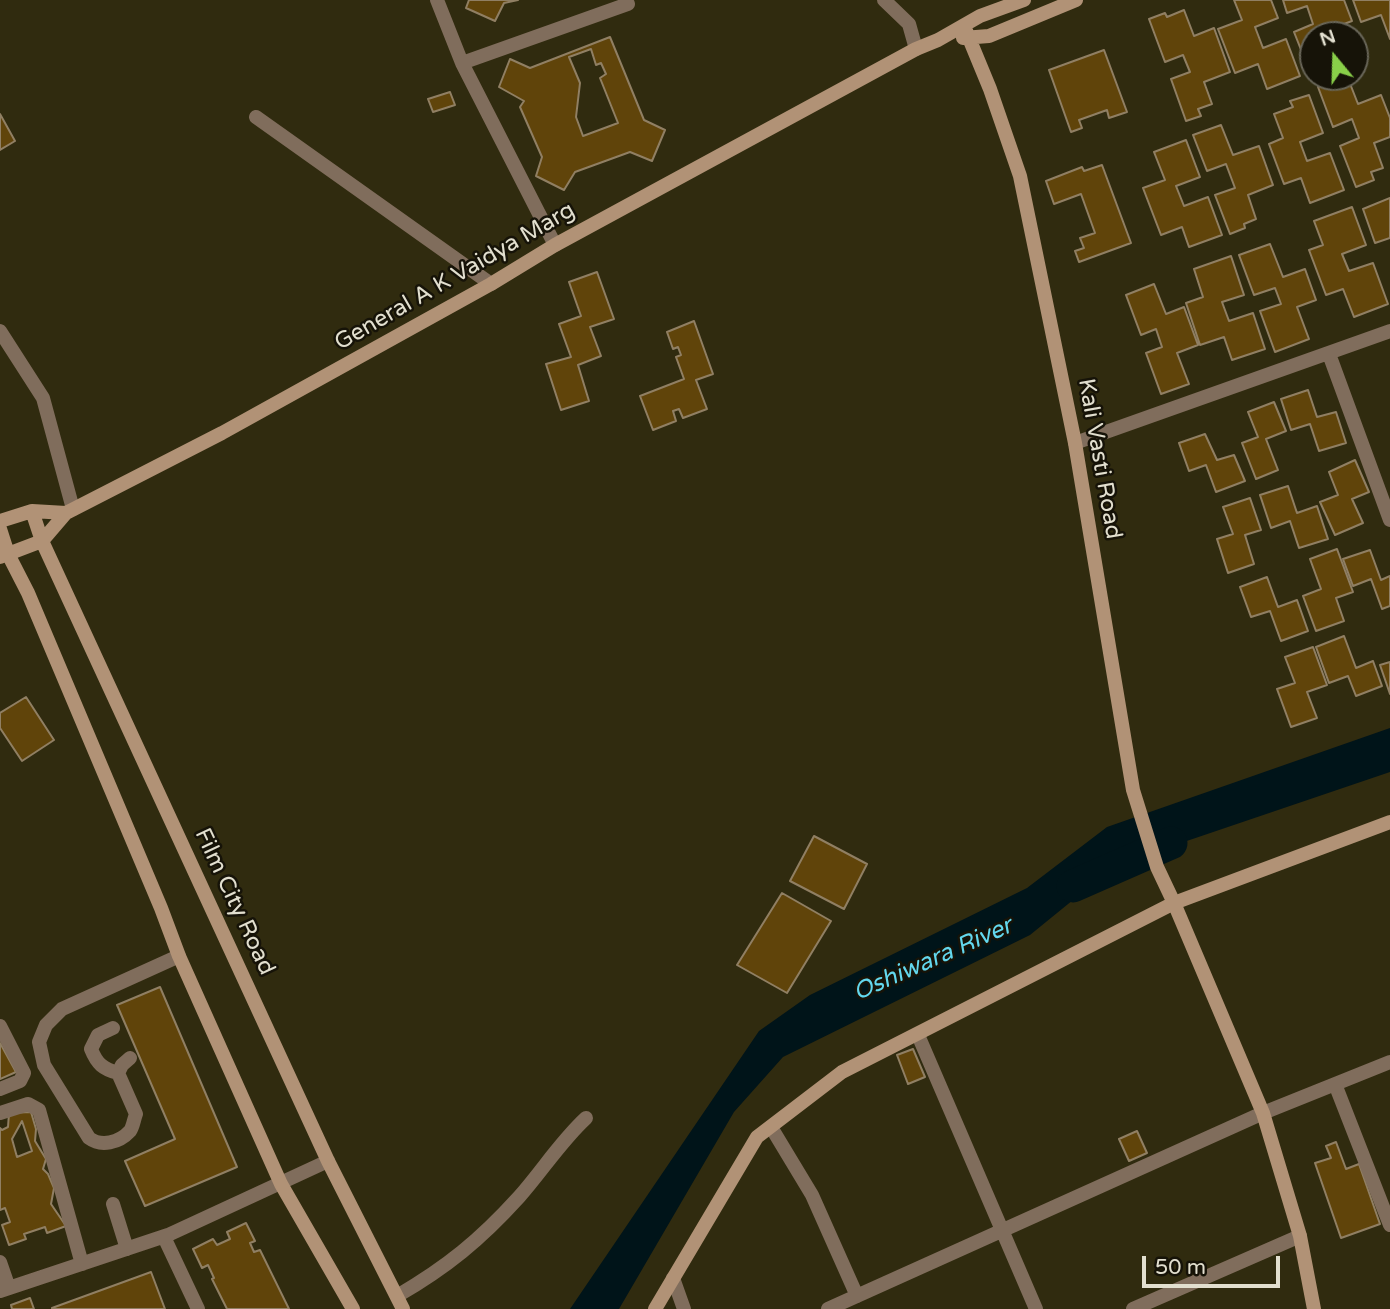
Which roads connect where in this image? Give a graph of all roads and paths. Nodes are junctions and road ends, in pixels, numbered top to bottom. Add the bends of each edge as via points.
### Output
1 (437, 0) edge
2 (884, 0) edge
3 (1024, 0) edge
4 (1076, 0) edge
5 (628, 4) dead end
6 (967, 32) junction
7 (916, 49) junction
8 (462, 63) junction
9 (256, 117) dead end
10 (555, 245) junction
11 (491, 284) junction
12 (0, 331) edge
13 (1390, 331) edge
14 (1329, 354) junction
15 (1075, 443) junction
16 (32, 511) junction
17 (69, 511) junction
18 (1390, 520) edge
19 (0, 521) edge
20 (0, 529) edge
21 (42, 541) junction
22 (4, 556) edge
23 (1390, 822) edge
24 (1174, 904) junction
25 (179, 956) junction
26 (0, 1026) edge
27 (113, 1028) dead end
28 (918, 1035) junction
29 (130, 1058) dead end
30 (1390, 1062) edge
31 (118, 1073) junction
32 (1335, 1084) junction
33 (0, 1089) edge
34 (0, 1113) edge
35 (1263, 1113) junction
36 (586, 1118) dead end
37 (771, 1127) junction
38 (328, 1161) junction
39 (281, 1184) junction
40 (116, 1203) dead end
41 (1390, 1225) edge
42 (1002, 1230) junction
43 (1300, 1236) junction
44 (164, 1237) junction
45 (131, 1248) junction
46 (0, 1262) edge
47 (82, 1264) junction
48 (673, 1278) junction
49 (5, 1289) edge
50 (857, 1296) junction
51 (400, 1302) edge
52 (198, 1309) edge
53 (353, 1309) edge
54 (655, 1309) edge
55 (684, 1309) edge
56 (828, 1309) edge
57 (1036, 1309) edge
58 (1133, 1309) edge
59 (1314, 1309) edge

1 - 8 street
2 - 7 street via 909,24
3 - 6 street, General A K Vaidya Marg via 980,16
4 - 6 street, General A K Vaidya Marg via 989,36
5 - 8 street
6 - 7 street, General A K Vaidya Marg
6 - 15 street, Kali Vasti Road via 1020,176
7 - 10 street, General A K Vaidya Marg
8 - 10 street
9 - 11 street
10 - 11 street, General A K Vaidya Marg
11 - 17 street, General A K Vaidya Marg via 222,433
12 - 17 street via 43,398
13 - 14 street
14 - 15 street
14 - 18 street
15 - 24 street, Kali Vasti Road via 1133,790
16 - 17 street
16 - 19 street
16 - 21 street, Film City Road
17 - 21 street, General A K Vaidya Marg
20 - 22 street
21 - 22 street, General A K Vaidya Marg
21 - 38 street, Film City Road
22 - 25 street via 28,593
23 - 24 street
24 - 28 street
24 - 35 street, Kali Vasti Road
25 - 31 street via 62,1009 46,1025 39,1042 44,1065 89,1138 97,1143 110,1144 130,1131 136,1115
25 - 39 street
26 - 33 street via 24,1073 20,1081
27 - 31 street via 98,1035 91,1049 96,1062
28 - 37 street via 842,1072
28 - 42 street
29 - 31 street
30 - 32 street
32 - 35 street
32 - 41 street
34 - 47 street via 28,1104 39,1110
35 - 42 street
35 - 43 street, Kali Vasti Road
36 - 51 street via 476,1242
37 - 48 street via 757,1137
37 - 50 street via 812,1195
38 - 39 street
38 - 51 street, Film City Road
39 - 44 street
39 - 53 street
40 - 45 street
42 - 50 street
42 - 57 street
43 - 58 street
43 - 59 street, Kali Vasti Road
44 - 45 street
44 - 52 street
45 - 47 street
46 - 49 street
47 - 49 street
48 - 54 street
48 - 55 street
50 - 56 street

